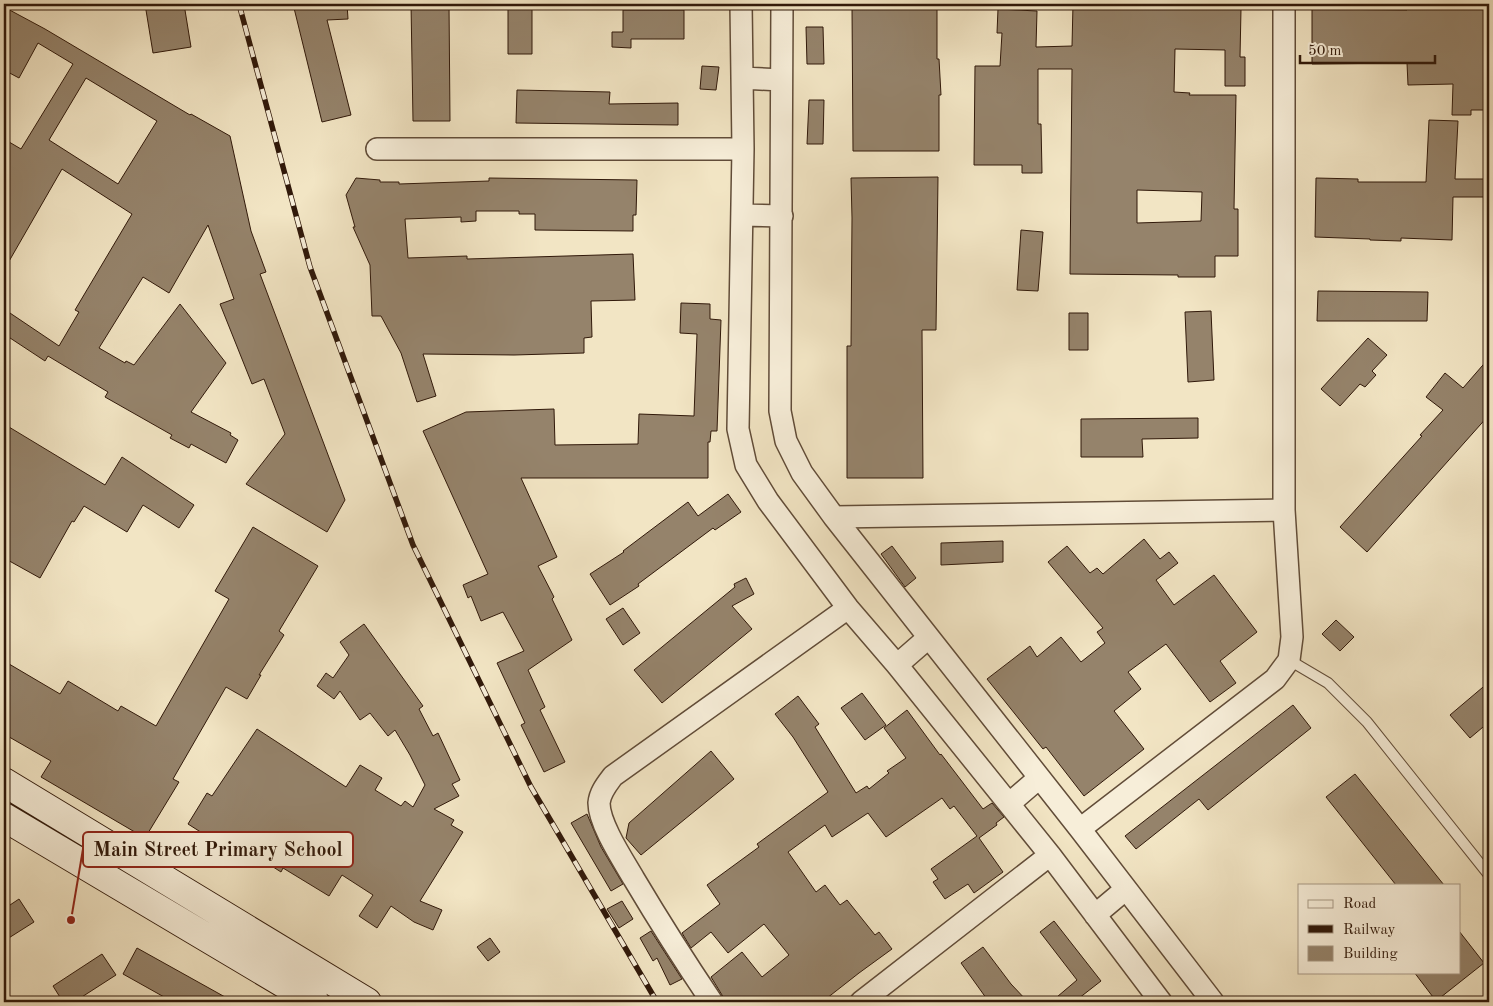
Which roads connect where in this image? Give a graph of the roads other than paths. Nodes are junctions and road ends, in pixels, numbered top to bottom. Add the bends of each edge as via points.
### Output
1 (742, 4) edge
2 (782, 4) edge
3 (1284, 4) edge
4 (742, 78) junction
5 (781, 80) junction
6 (377, 149) dead end
7 (743, 149) junction
8 (742, 215) junction
9 (782, 216) junction
10 (1284, 510) junction
11 (834, 517) junction
12 (848, 608) junction
13 (928, 638) junction
14 (1289, 660) junction
15 (898, 665) junction
16 (1040, 778) junction
17 (4, 782) edge
18 (1010, 803) junction
19 (4, 817) edge
20 (1080, 829) junction
21 (1050, 855) junction
22 (1489, 875) edge
23 (1126, 889) junction
24 (1095, 915) junction
25 (315, 1002) edge
26 (367, 1002) edge
27 (712, 1002) edge
28 (862, 1002) edge
29 (1161, 1002) edge
30 (1213, 1002) edge

1 - 4 street
2 - 5 street
3 - 10 street
4 - 5 street
4 - 7 street
5 - 9 street
6 - 7 street
7 - 8 street
8 - 9 street
8 - 12 street via 738,429 746,465 768,501
9 - 11 street via 780,411 786,440 802,473
10 - 11 street
10 - 14 street via 1292,637
11 - 13 street
12 - 15 street
12 - 27 street via 613,776 602,789 601,815 615,848
13 - 15 street
13 - 16 street
14 - 20 street via 1275,679
14 - 22 lane via 1328,683 1367,722
15 - 18 street
16 - 18 street
16 - 20 street
17 - 26 street
18 - 21 street
19 - 25 street
20 - 23 street
21 - 24 street
21 - 28 street
23 - 24 street
23 - 30 street
24 - 29 street

